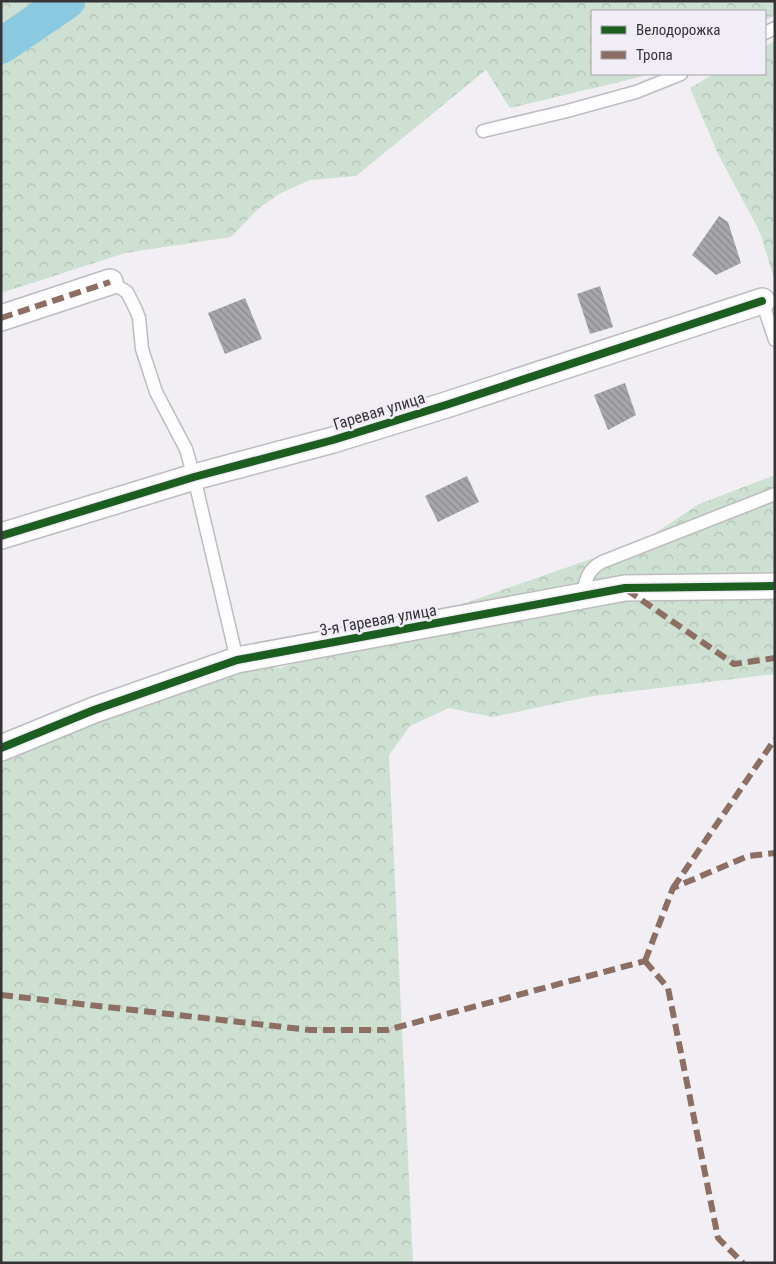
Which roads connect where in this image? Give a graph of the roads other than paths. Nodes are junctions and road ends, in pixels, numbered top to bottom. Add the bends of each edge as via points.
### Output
1 (678, 75) edge
2 (484, 130) dead end
3 (110, 282) joint
4 (762, 301) joint
5 (1, 318) edge
6 (775, 340) edge
7 (194, 477) junction
8 (775, 494) edge
9 (1, 536) edge
10 (775, 586) edge
11 (582, 596) junction
12 (237, 660) junction
13 (1, 748) edge

1 - 2 lane via 636,92
3 - 5 street
3 - 7 lane via 127,292 136,310 142,349 156,392 186,449
4 - 6 lane
4 - 7 street, Гаревая улица via 333,440
7 - 9 street, Гаревая улица
7 - 12 lane
8 - 11 lane via 594,566
10 - 11 street, 3-я Гаревая улица via 625,588
11 - 12 street, 3-я Гаревая улица
12 - 13 street, 3-я Гаревая улица via 94,710

